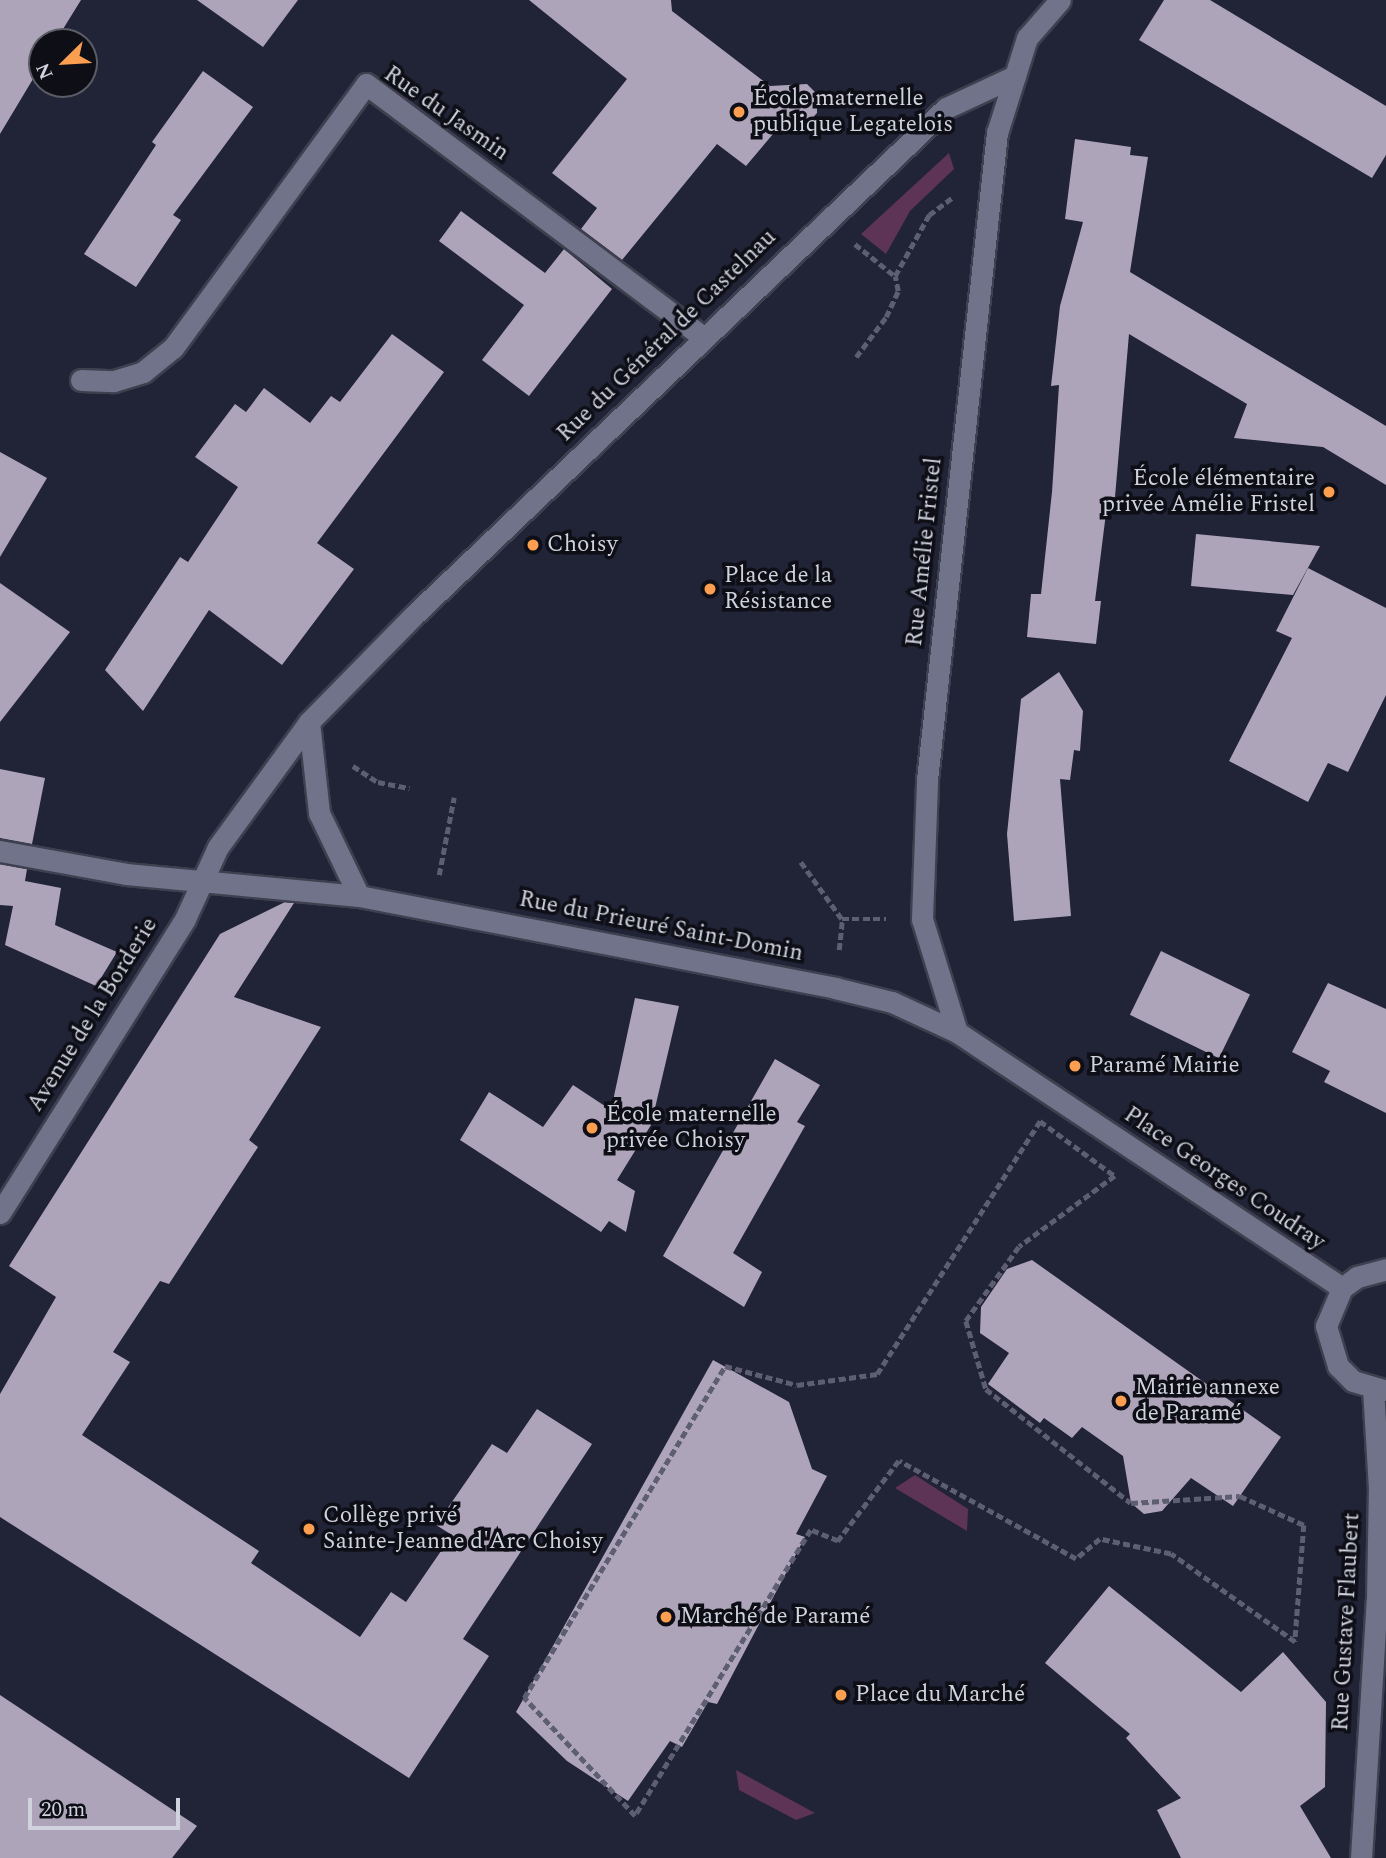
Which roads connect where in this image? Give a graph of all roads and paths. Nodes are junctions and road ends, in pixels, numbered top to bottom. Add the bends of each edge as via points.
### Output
1 (1060, 0) edge
2 (1015, 76) junction
3 (989, 190) junction
4 (825, 220) junction
5 (895, 276) junction
6 (703, 337) junction
7 (856, 357) dead end
8 (81, 380) dead end
9 (309, 722) junction
10 (409, 788) dead end
11 (454, 797) dead end
12 (0, 850) edge
13 (801, 862) dead end
14 (204, 878) junction
15 (359, 895) junction
16 (433, 910) junction
17 (842, 919) junction
18 (922, 919) junction
19 (835, 988) junction
20 (957, 1032) junction
21 (1078, 1113) joint
22 (1040, 1121) joint
23 (0, 1213) edge
24 (1386, 1269) edge
25 (1342, 1288) junction
26 (1379, 1390) edge
27 (1381, 1600) edge
28 (1361, 1858) edge

1 - 2 street via 1027,38
2 - 3 street, Rue Amélie Fristel via 997,133
2 - 4 street, Rue du Général de Castelnau via 946,108
3 - 5 path via 946,198 929,215
3 - 18 street, Rue Amélie Fristel via 927,780
4 - 5 path
4 - 6 street, Rue du Général de Castelnau
5 - 7 path via 898,291 886,317
6 - 8 street, Rue du Jasmin via 366,84 173,348 144,372 114,381
6 - 9 street, Rue du Général de Castelnau
9 - 10 path via 360,774
9 - 14 street, Rue du Général de Castelnau via 218,847
9 - 15 street via 319,813
11 - 16 path
12 - 14 street, Rue du Prieuré Saint-Domin via 126,874
13 - 17 path
14 - 15 street, Rue du Prieuré Saint-Domin
14 - 23 street, Avenue de la Borderie via 185,919
15 - 16 street, Rue du Prieuré Saint-Domin
16 - 19 street, Rue du Prieuré Saint-Domin
17 - 18 path
17 - 19 path
18 - 20 street, Rue Amélie Fristel
19 - 20 street, Rue du Prieuré Saint-Domin via 892,1002
20 - 21 street, Rue du Prieuré Saint-Domin
21 - 25 street, Place Georges Coudray
22 - 22 path via 877,1374 797,1385 725,1366 524,1698 635,1816 811,1530 838,1541 899,1461 1076,1559 1100,1539 1171,1555 1295,1642 1304,1525 1240,1496 1131,1503 986,1389 966,1321 1019,1247 1115,1176
24 - 25 street via 1357,1277
25 - 26 street via 1329,1316 1329,1347 1353,1381
26 - 27 street, Rue Gustave Flaubert
27 - 28 street, Rue Gustave Flaubert

